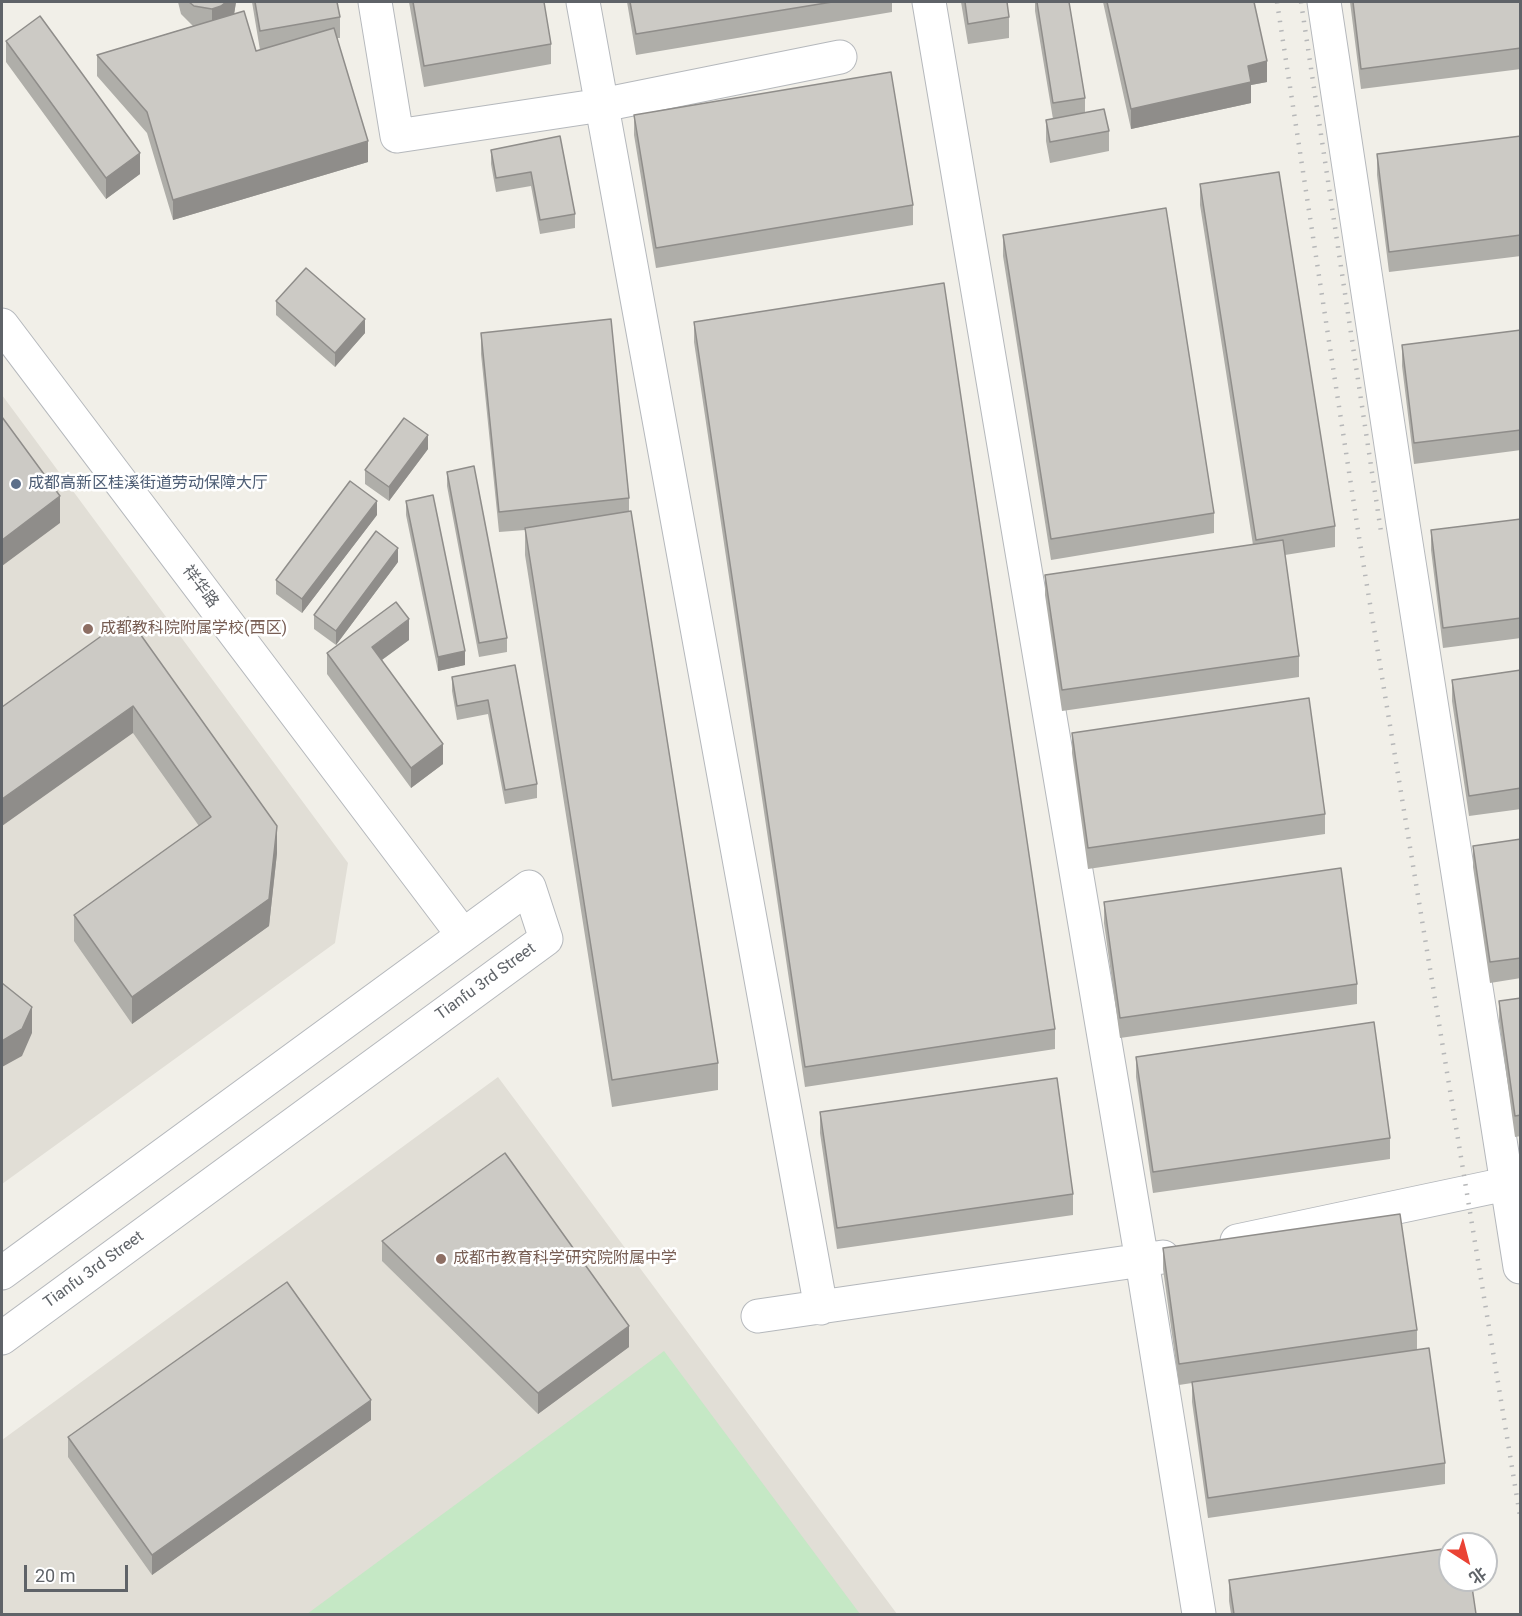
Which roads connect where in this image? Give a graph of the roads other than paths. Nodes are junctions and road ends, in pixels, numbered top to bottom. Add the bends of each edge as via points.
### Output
1 (375, 2) edge
2 (583, 2) edge
3 (929, 2) edge
4 (1324, 2) edge
5 (840, 57) dead end
6 (602, 105) junction
7 (2, 325) edge
8 (464, 935) junction
9 (1514, 1182) edge
10 (1142, 1261) junction
11 (1521, 1267) edge
12 (2, 1273) edge
13 (820, 1308) junction
14 (758, 1316) dead end
15 (2, 1338) edge
16 (1199, 1614) edge

1 - 6 street via 397,136
2 - 6 street
3 - 10 street
4 - 9 street via 1403,524
5 - 6 street
6 - 13 street
7 - 8 street, 祥华路
8 - 12 street, Tianfu 3rd Street
8 - 15 street, Tianfu 3rd Street via 529,887 546,939
9 - 10 street
9 - 11 street
10 - 13 street
10 - 16 street
13 - 14 street

